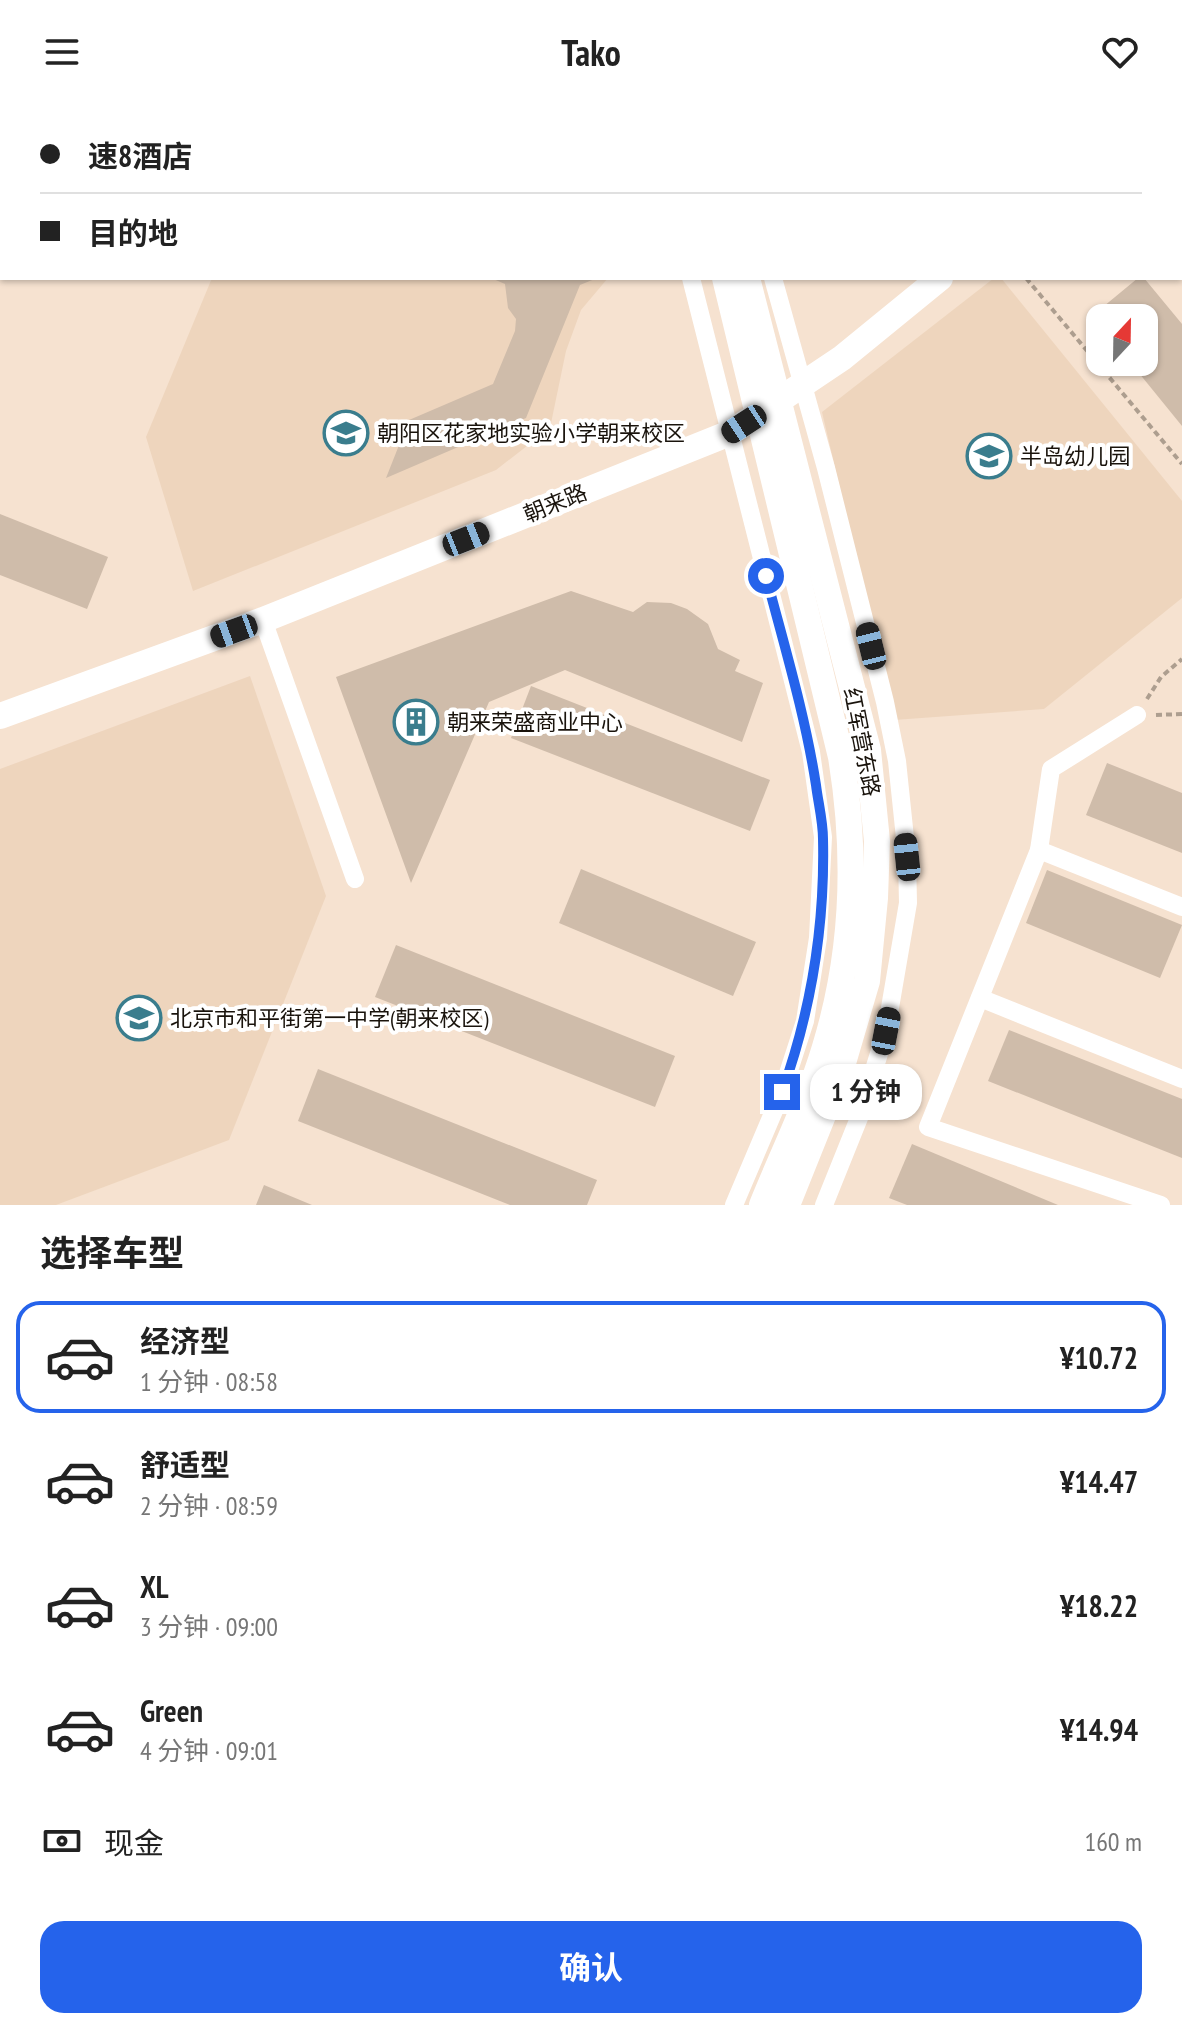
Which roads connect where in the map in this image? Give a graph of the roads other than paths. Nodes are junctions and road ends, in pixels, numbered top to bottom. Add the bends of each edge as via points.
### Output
1 (692, 280) edge
2 (726, 280) edge
3 (747, 280) edge
4 (774, 280) edge
5 (938, 280) edge
6 (804, 385) junction
7 (769, 408) junction
8 (730, 433) junction
9 (263, 620) junction
10 (1137, 715) road end
11 (0, 716) edge
12 (1039, 850) junction
13 (355, 879) dead end
14 (1182, 907) edge
15 (980, 998) junction
16 (1182, 1079) edge
17 (734, 1205) edge
18 (762, 1205) edge
19 (787, 1205) edge
20 (824, 1205) edge
21 (1161, 1205) edge

1 - 8 street
2 - 7 street, 红军营东路
3 - 7 street, 红军营东路
4 - 6 street
5 - 6 street, 朝来路
6 - 7 street, 朝来路
6 - 20 street via 897,761 908,903 886,1031
7 - 8 street, 朝来路
7 - 18 street, 红军营东路 via 841,757 852,887 844,972 825,1047
7 - 19 street, 红军营东路 via 868,750 877,841 867,981 840,1073
8 - 9 street, 朝来路
8 - 17 street via 811,752 823,837 818,938 805,1021 782,1092
9 - 11 street, 朝来路
9 - 13 street
10 - 12 street via 1051,769
12 - 14 street
12 - 15 street
15 - 16 street
15 - 21 street via 928,1127

